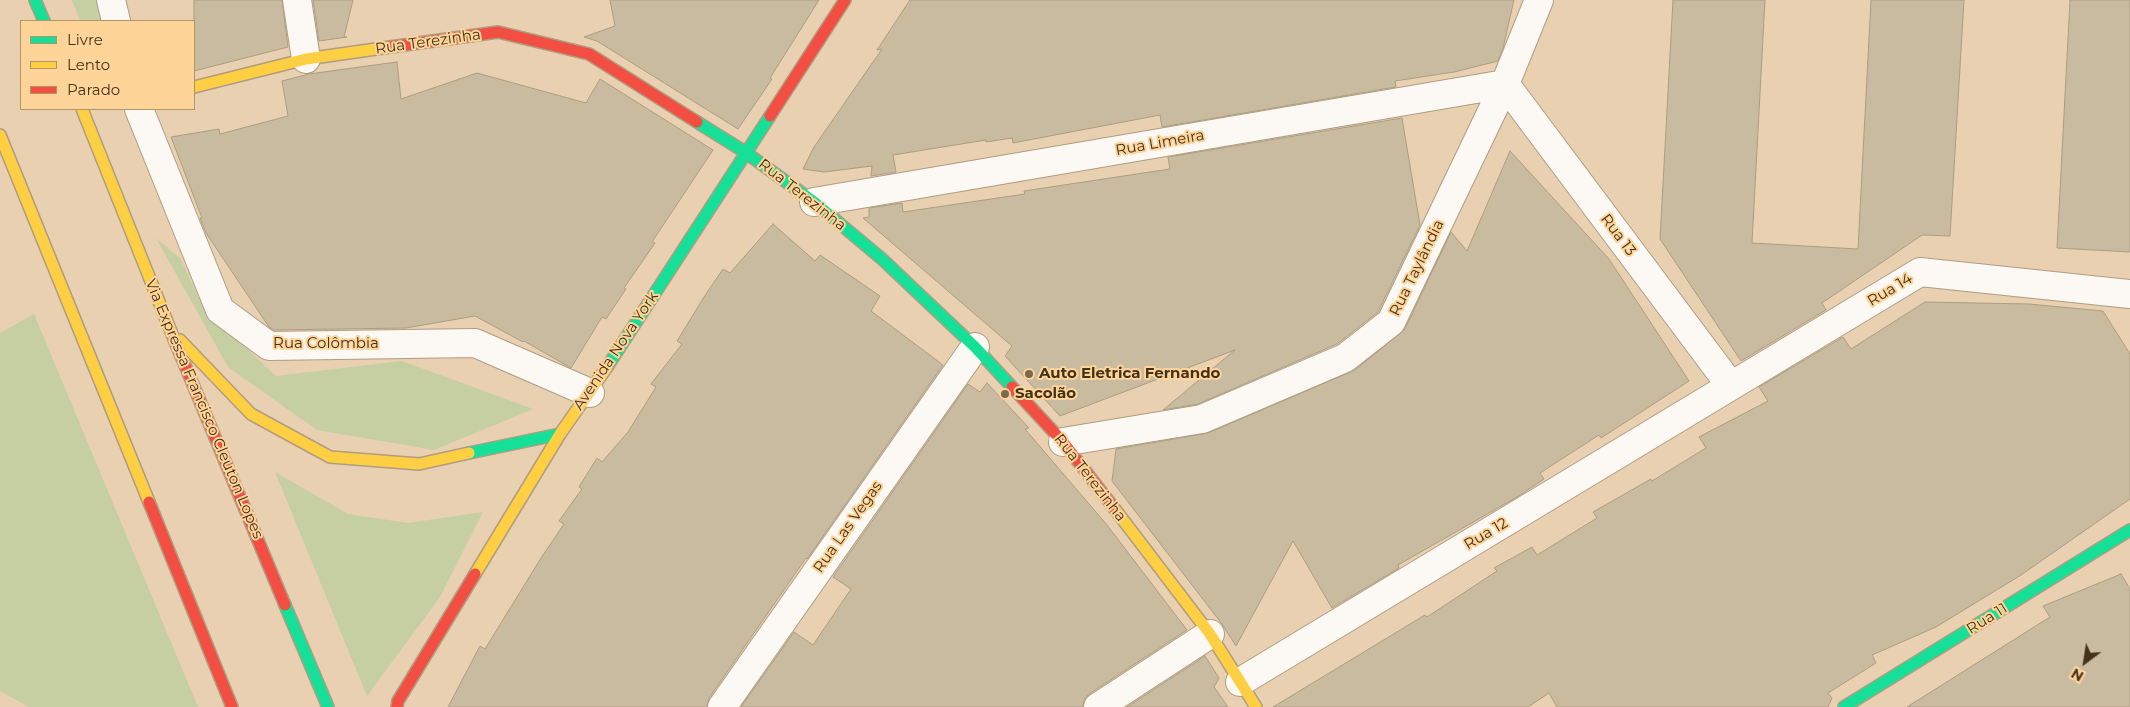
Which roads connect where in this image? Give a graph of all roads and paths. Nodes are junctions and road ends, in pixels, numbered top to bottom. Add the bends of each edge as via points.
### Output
1 (35, 0) edge
2 (111, 0) edge
3 (297, 0) edge
4 (845, 0) edge
5 (1539, 0) edge
6 (44, 20) edge
7 (116, 20) edge
8 (306, 59) junction
9 (1505, 84) junction
10 (195, 87) edge
11 (82, 110) edge
12 (139, 110) edge
13 (0, 134) edge
14 (745, 152) junction
15 (814, 202) junction
16 (2130, 294) edge
17 (169, 328) junction
18 (975, 347) junction
19 (1731, 386) junction
20 (590, 393) junction
21 (560, 434) junction
22 (1063, 442) junction
23 (2130, 530) edge
24 (1210, 634) junction
25 (1240, 682) junction
26 (232, 707) edge
27 (328, 707) edge
28 (397, 707) edge
29 (722, 707) edge
30 (1098, 707) edge
31 (1256, 707) edge
32 (1844, 707) edge

1 - 6 main road
2 - 7 street
3 - 8 street
4 - 14 main road, Avenida Nova York
5 - 9 street, Rua Taylândia
8 - 10 main road, Rua Terezinha
8 - 14 main road, Rua Terezinha via 498,32 589,54
9 - 15 street, Rua Limeira
9 - 19 street, Rua 13
9 - 22 street, Rua Taylândia via 1391,322 1345,358 1202,419
11 - 17 main road, Via Expressa Francisco Cleuton Lopes
12 - 20 street, Rua Colômbia via 220,310 269,346 475,343
13 - 26 main road
14 - 15 main road, Rua Terezinha
14 - 20 main road, Avenida Nova York
15 - 18 main road, Rua Terezinha via 882,259
16 - 19 street, Rua 14 via 1920,272
17 - 21 main road via 251,414 330,458 419,464
17 - 27 main road, Via Expressa Francisco Cleuton Lopes
18 - 22 main road, Rua Terezinha
18 - 29 street, Rua Las Vegas
19 - 25 street, Rua 12
20 - 21 main road, Avenida Nova York
21 - 28 main road, Avenida Nova York
22 - 24 main road, Rua Terezinha
23 - 32 main road, Rua 11
24 - 25 main road, Rua Terezinha
24 - 30 street
25 - 31 main road, Rua Terezinha

